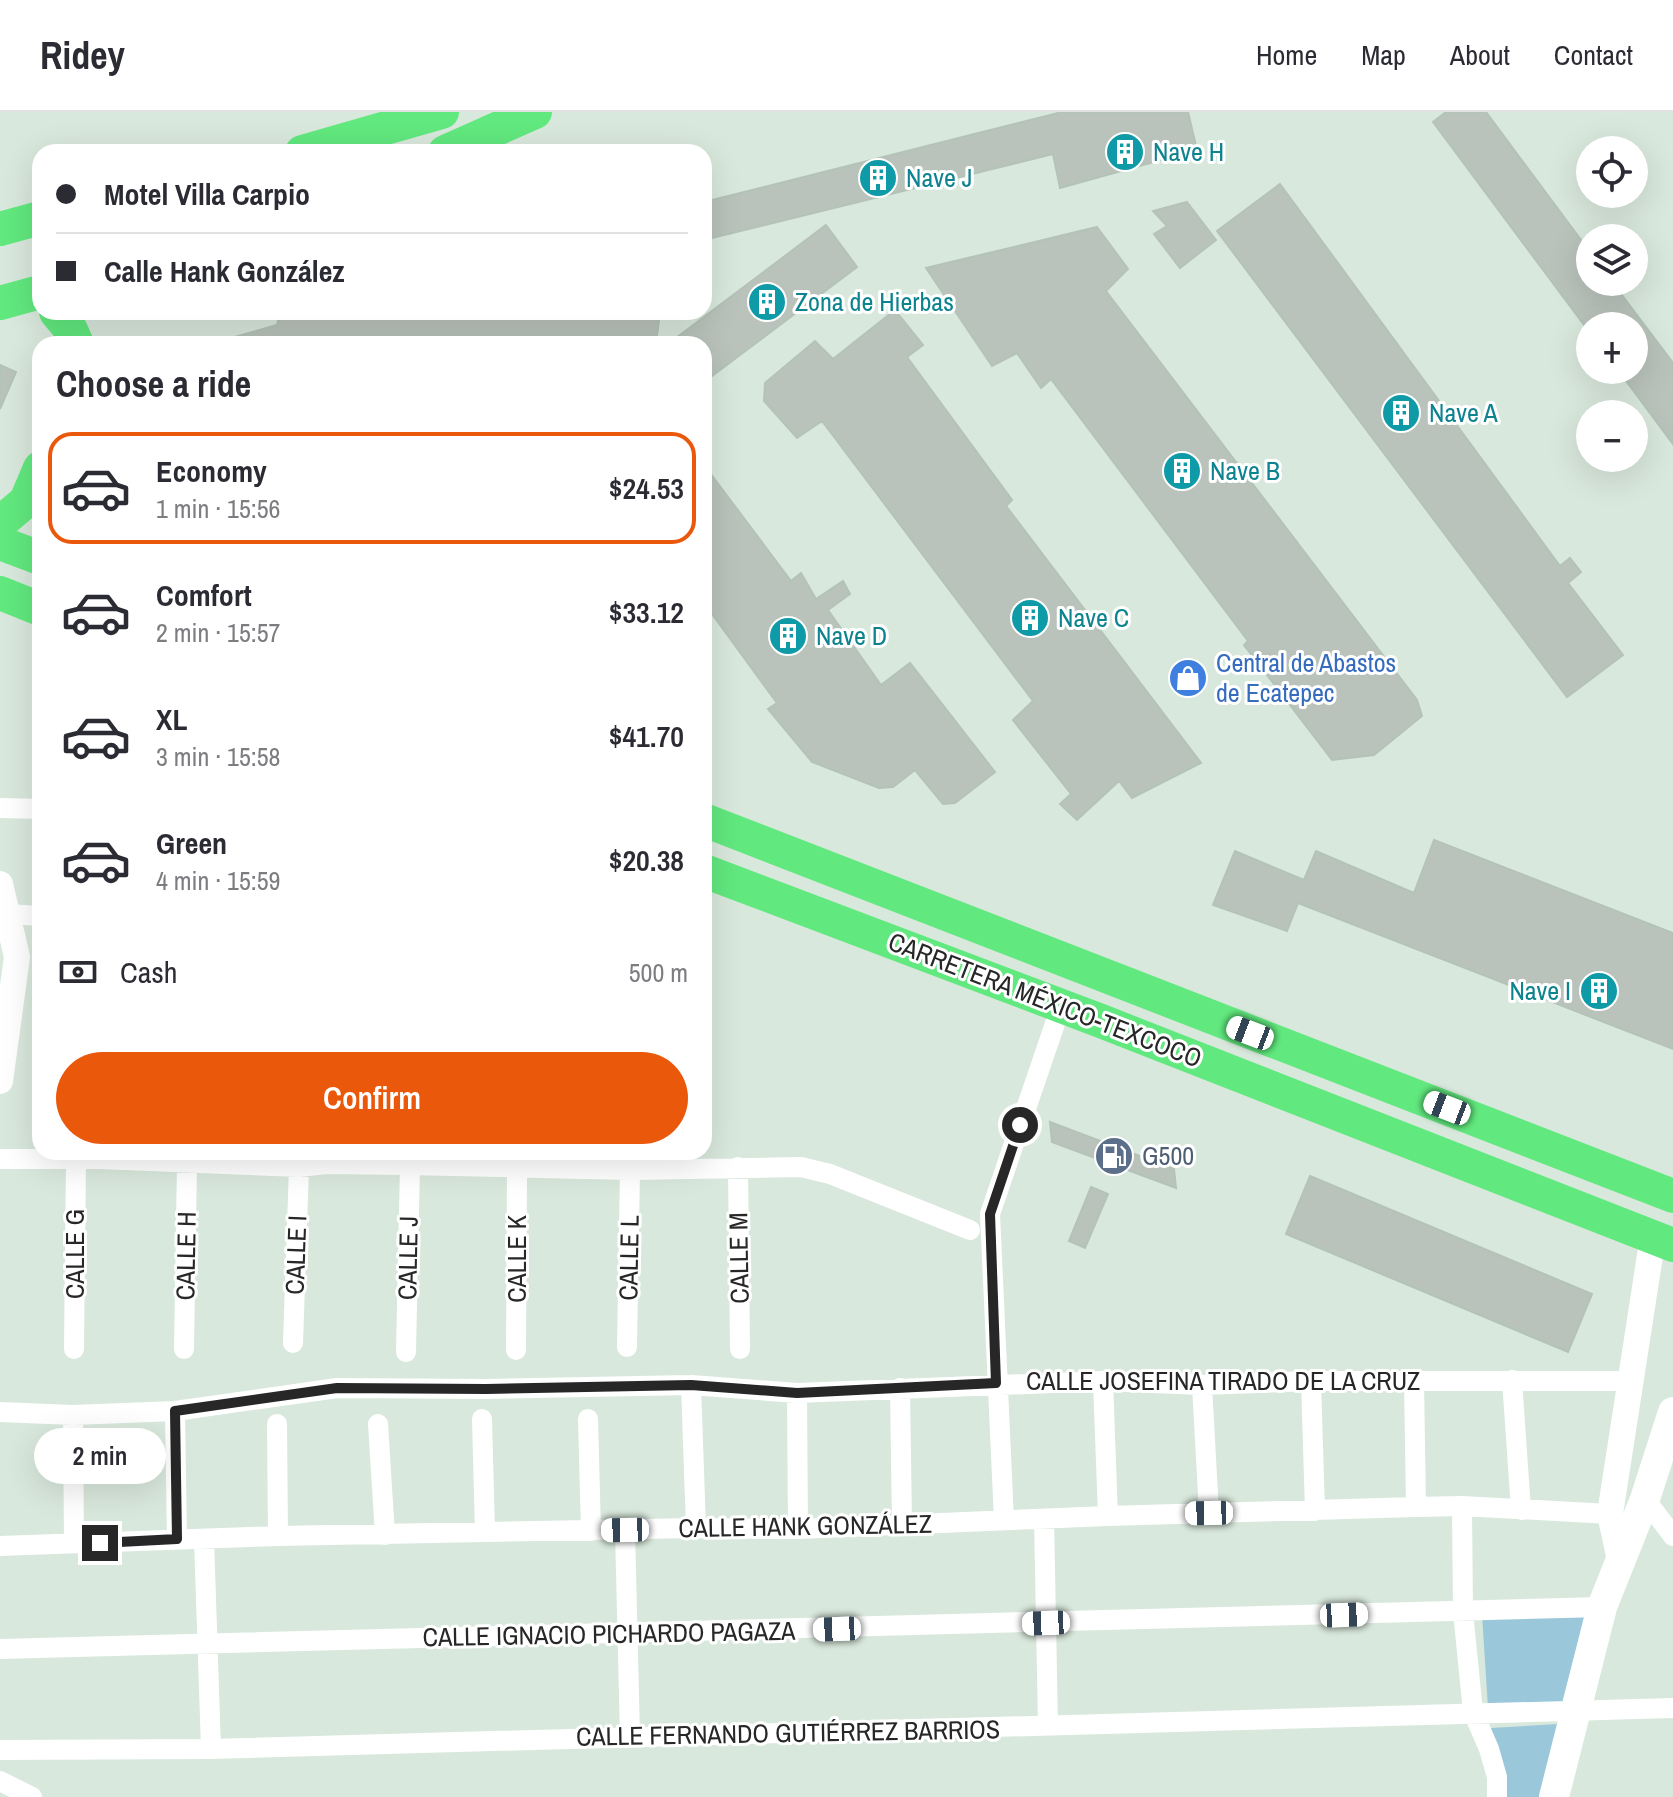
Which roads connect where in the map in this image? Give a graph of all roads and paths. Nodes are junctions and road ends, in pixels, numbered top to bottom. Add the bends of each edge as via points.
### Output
1 (442, 112) edge
2 (535, 112) edge
3 (332, 144) edge
4 (463, 144) edge
5 (32, 206) edge
6 (0, 210) edge
7 (32, 220) edge
8 (0, 229) edge
9 (32, 487) edge
10 (0, 523) edge
11 (0, 543) edge
12 (32, 555) edge
13 (0, 593) edge
14 (32, 606) edge
15 (0, 808) edge
16 (32, 809) edge
17 (712, 823) edge
18 (712, 874) edge
19 (0, 884) edge
20 (896, 895) junction
21 (935, 910) junction
22 (8, 914) junction
23 (32, 916) edge
24 (880, 937) junction
25 (924, 953) junction
26 (8, 957) edge
27 (1061, 1006) junction
28 (3, 1027) edge
29 (0, 1081) edge
30 (0, 1159) edge
31 (32, 1159) edge
32 (76, 1160) edge
33 (150, 1160) edge
34 (203, 1160) edge
35 (233, 1160) edge
36 (320, 1160) edge
37 (350, 1160) edge
38 (434, 1160) edge
39 (448, 1160) edge
40 (542, 1160) edge
41 (553, 1160) edge
42 (660, 1161) edge
43 (187, 1163) junction
44 (410, 1165) junction
45 (299, 1167) junction
46 (738, 1167) junction
47 (517, 1168) junction
48 (630, 1170) junction
49 (1670, 1186) edge
50 (970, 1230) dead end
51 (1663, 1240) edge
52 (293, 1343) dead end
53 (627, 1347) dead end
54 (74, 1349) dead end
55 (184, 1349) dead end
56 (740, 1349) dead end
57 (516, 1350) dead end
58 (406, 1352) dead end
59 (1414, 1380) junction
60 (1512, 1380) junction
61 (1103, 1381) junction
62 (1311, 1381) junction
63 (1632, 1381) junction
64 (996, 1383) junction
65 (691, 1385) junction
66 (1202, 1385) junction
67 (900, 1388) junction
68 (797, 1393) junction
69 (175, 1411) junction
70 (0, 1412) edge
71 (1673, 1412) edge
72 (73, 1415) junction
73 (482, 1419) dead end
74 (588, 1419) dead end
75 (277, 1424) dead end
76 (378, 1424) dead end
77 (1645, 1499) junction
78 (1462, 1506) junction
79 (1416, 1507) junction
80 (1521, 1510) junction
81 (1315, 1511) junction
82 (1209, 1513) junction
83 (1610, 1514) junction
84 (1108, 1516) junction
85 (1044, 1519) junction
86 (1004, 1520) junction
87 (902, 1526) junction
88 (696, 1528) junction
89 (798, 1529) junction
90 (625, 1530) junction
91 (591, 1531) junction
92 (485, 1532) junction
93 (385, 1535) junction
94 (278, 1536) junction
95 (1673, 1536) edge
96 (177, 1539) junction
97 (204, 1539) junction
98 (74, 1544) junction
99 (0, 1546) edge
100 (1620, 1560) junction
101 (1602, 1607) junction
102 (1463, 1612) junction
103 (1046, 1623) junction
104 (628, 1634) junction
105 (210, 1642) junction
106 (0, 1649) edge
107 (1673, 1708) edge
108 (1575, 1710) junction
109 (1473, 1712) junction
110 (1048, 1726) junction
111 (630, 1737) junction
112 (211, 1749) junction
113 (0, 1750) edge
114 (0, 1781) edge
115 (32, 1797) edge
116 (1497, 1797) edge
117 (1554, 1797) edge

1 - 3 highway
2 - 4 highway
5 - 6 highway
7 - 8 highway
9 - 10 highway via 26,501
11 - 12 highway
13 - 14 highway
15 - 16 street
17 - 20 highway, CARRETERA MÉXICO-TEXCOCO
18 - 24 highway, CARRETERA MÉXICO-TEXCOCO
19 - 22 street
20 - 21 highway, CARRETERA MÉXICO-TEXCOCO
20 - 24 highway via 904,907 903,922 894,933
21 - 25 highway via 922,916 915,928 915,942
21 - 49 highway, CARRETERA MÉXICO-TEXCOCO via 1626,1179
22 - 23 street
22 - 26 street
24 - 25 highway, CARRETERA MÉXICO-TEXCOCO
25 - 27 highway, CARRETERA MÉXICO-TEXCOCO
26 - 28 street
27 - 51 highway, CARRETERA MÉXICO-TEXCOCO
27 - 64 street via 990,1214
28 - 29 street
30 - 31 street
32 - 54 street, CALLE G
33 - 43 street
34 - 43 street
35 - 45 street
36 - 45 street
37 - 44 street
38 - 44 street
39 - 47 street
40 - 47 street
41 - 48 street
42 - 46 street
42 - 48 street
43 - 55 street, CALLE H
44 - 58 street, CALLE J
45 - 52 street, CALLE I
46 - 50 street via 814,1170
46 - 56 street, CALLE M
47 - 57 street, CALLE K
48 - 53 street, CALLE L
51 - 63 street
59 - 60 street, CALLE JOSEFINA TIRADO DE LA CRUZ
59 - 62 street, CALLE JOSEFINA TIRADO DE LA CRUZ
59 - 79 street
60 - 63 street, CALLE JOSEFINA TIRADO DE LA CRUZ
60 - 80 street
61 - 64 street, CALLE JOSEFINA TIRADO DE LA CRUZ
61 - 66 street, CALLE JOSEFINA TIRADO DE LA CRUZ
61 - 84 street
62 - 66 street, CALLE JOSEFINA TIRADO DE LA CRUZ
62 - 81 street
63 - 83 street
64 - 67 street, CALLE JOSEFINA TIRADO DE LA CRUZ
64 - 86 street
65 - 68 street, CALLE JOSEFINA TIRADO DE LA CRUZ
65 - 69 street, CALLE JOSEFINA TIRADO DE LA CRUZ via 337,1388
65 - 88 street
66 - 82 street
67 - 68 street, CALLE JOSEFINA TIRADO DE LA CRUZ
67 - 87 street
68 - 89 street
69 - 72 street, CALLE JOSEFINA TIRADO DE LA CRUZ
69 - 96 street
70 - 72 street, CALLE JOSEFINA TIRADO DE LA CRUZ
71 - 77 main road
72 - 98 street
73 - 92 street
74 - 91 street
75 - 94 street
76 - 93 street
77 - 95 street
77 - 100 main road
78 - 79 street, CALLE HANK GONZÁLEZ
78 - 80 street, CALLE HANK GONZÁLEZ
78 - 102 street
79 - 81 street, CALLE HANK GONZÁLEZ
80 - 83 street, CALLE HANK GONZÁLEZ
81 - 82 street, CALLE HANK GONZÁLEZ
82 - 84 street, CALLE HANK GONZÁLEZ
83 - 100 street
84 - 85 street, CALLE HANK GONZÁLEZ
85 - 86 street, CALLE HANK GONZÁLEZ
85 - 103 street
86 - 87 street, CALLE HANK GONZÁLEZ
87 - 89 street, CALLE HANK GONZÁLEZ
88 - 89 street, CALLE HANK GONZÁLEZ
88 - 90 street, CALLE HANK GONZÁLEZ
90 - 91 street, CALLE HANK GONZÁLEZ
90 - 104 street
91 - 92 street, CALLE HANK GONZÁLEZ
92 - 93 street, CALLE HANK GONZÁLEZ
93 - 94 street, CALLE HANK GONZÁLEZ
94 - 97 street, CALLE HANK GONZÁLEZ
96 - 97 street, CALLE HANK GONZÁLEZ
96 - 98 street, CALLE HANK GONZÁLEZ
97 - 105 street
98 - 99 street, CALLE HANK GONZÁLEZ
100 - 101 main road
101 - 102 street, CALLE IGNACIO PICHARDO PAGAZA
101 - 108 main road
102 - 103 street, CALLE IGNACIO PICHARDO PAGAZA
102 - 109 street
103 - 104 street, CALLE IGNACIO PICHARDO PAGAZA
103 - 110 street
104 - 105 street, CALLE IGNACIO PICHARDO PAGAZA
104 - 111 street
105 - 106 street, CALLE IGNACIO PICHARDO PAGAZA
105 - 112 street
107 - 108 street, CALLE FERNANDO GUTIÉRREZ BARRIOS
108 - 109 street, CALLE FERNANDO GUTIÉRREZ BARRIOS
108 - 117 main road
109 - 110 street, CALLE FERNANDO GUTIÉRREZ BARRIOS
109 - 116 street via 1497,1777
110 - 111 street, CALLE FERNANDO GUTIÉRREZ BARRIOS
111 - 112 street, CALLE FERNANDO GUTIÉRREZ BARRIOS
112 - 113 street, CALLE FERNANDO GUTIÉRREZ BARRIOS
114 - 115 street

